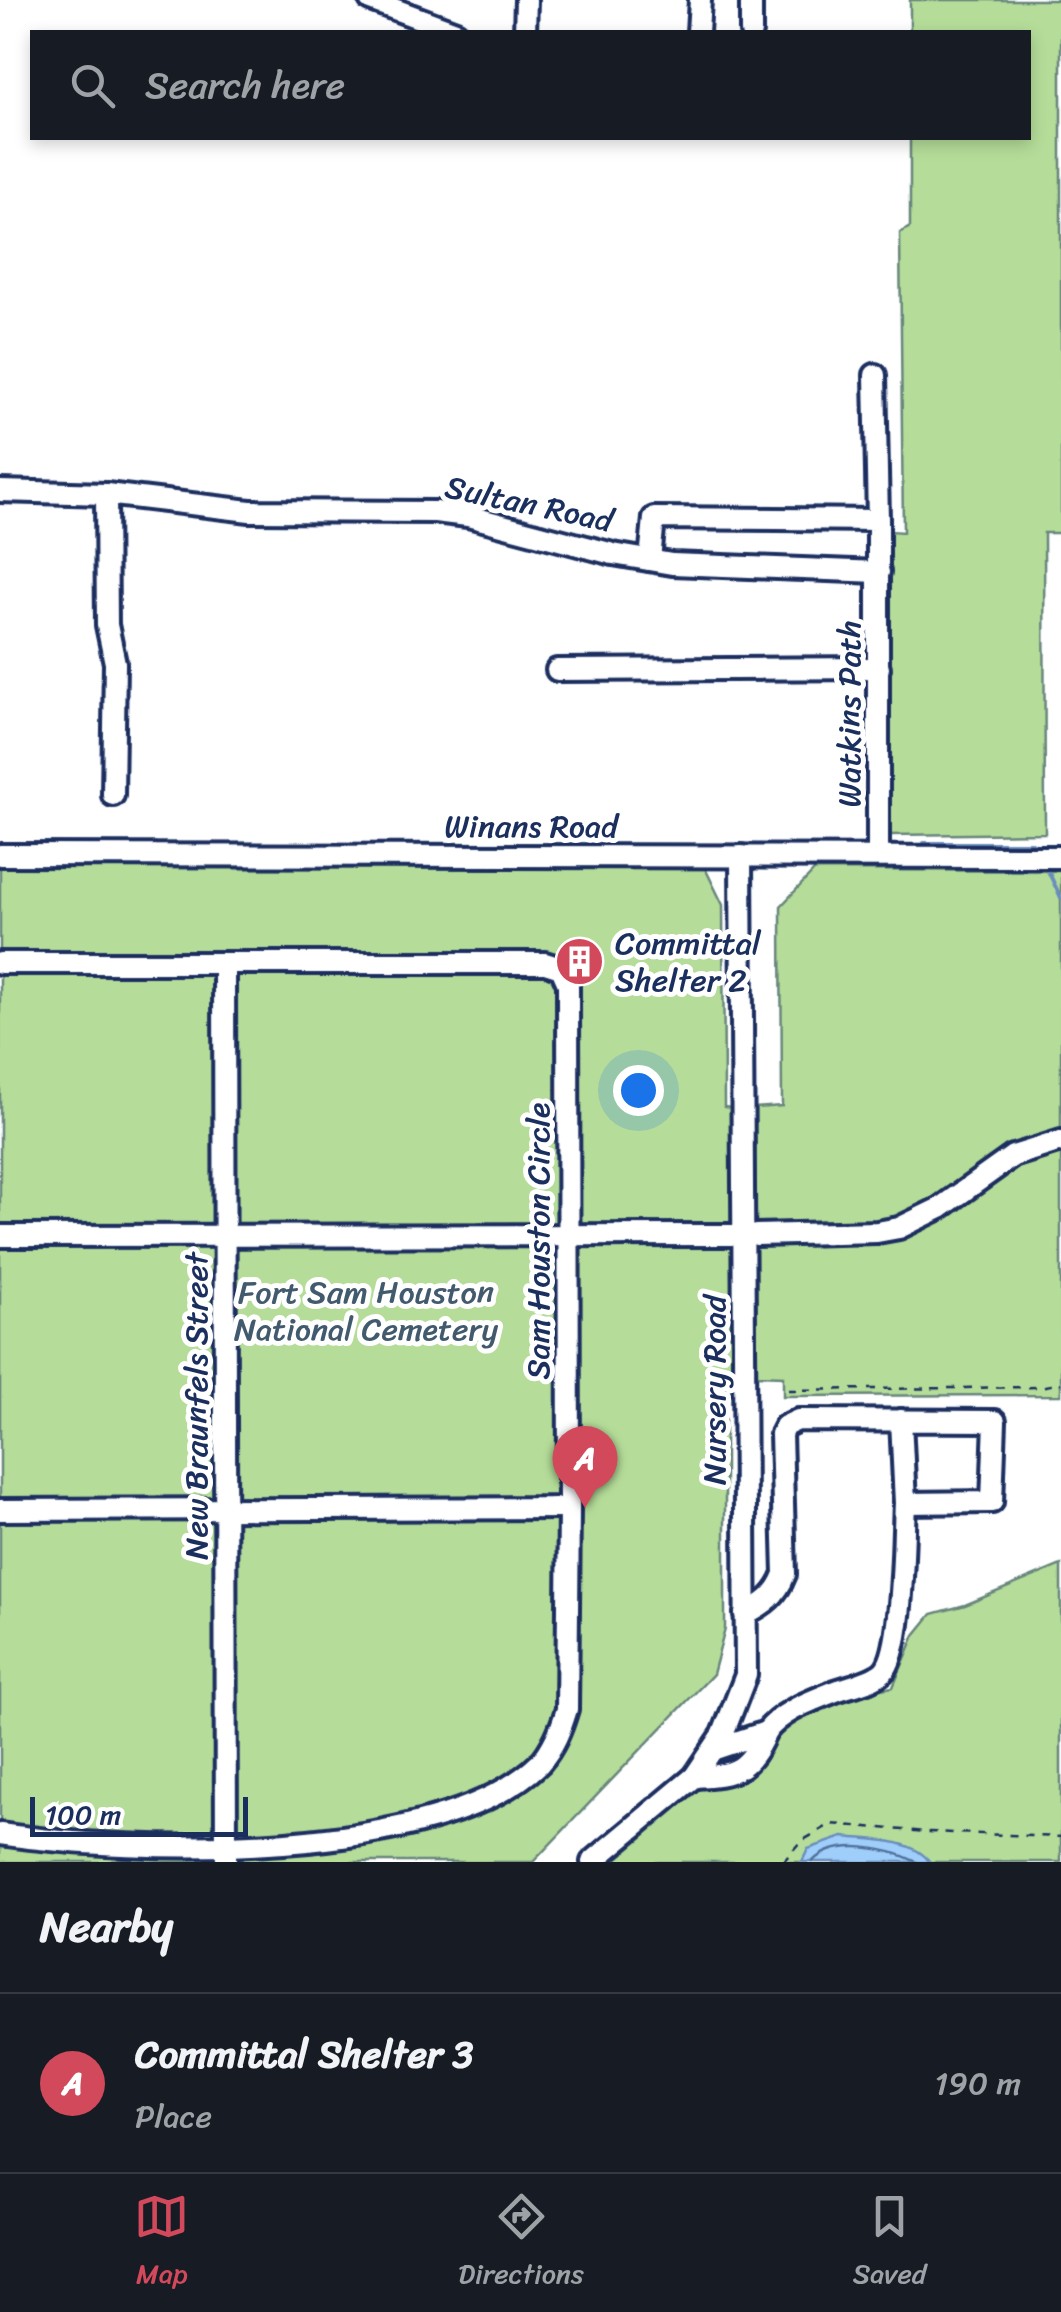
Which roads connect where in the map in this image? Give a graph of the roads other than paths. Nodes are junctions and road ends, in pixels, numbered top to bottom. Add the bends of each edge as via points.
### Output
1 (370, 0) edge
2 (526, 0) edge
3 (700, 0) edge
4 (751, 0) edge
5 (451, 30) edge
6 (525, 30) edge
7 (698, 30) edge
8 (751, 30) edge
9 (875, 374) dead end
10 (0, 492) edge
11 (106, 494) junction
12 (878, 520) junction
13 (650, 560) junction
14 (879, 572) junction
15 (879, 668) junction
16 (558, 670) dead end
17 (114, 794) dead end
18 (0, 855) edge
19 (741, 856) junction
20 (878, 856) junction
21 (1061, 857) edge
22 (0, 963) edge
23 (224, 964) junction
24 (1061, 1141) edge
25 (568, 1234) junction
26 (732, 1235) dead end
27 (756, 1235) dead end
28 (0, 1236) edge
29 (226, 1238) junction
30 (901, 1420) junction
31 (905, 1503) junction
32 (569, 1508) junction
33 (0, 1510) edge
34 (227, 1510) junction
35 (745, 1614) junction
36 (766, 1732) junction
37 (715, 1749) junction
38 (694, 1778) junction
39 (0, 1834) edge
40 (226, 1855) edge
41 (592, 1862) edge

1 - 5 street
2 - 6 street
3 - 7 street
4 - 8 street
9 - 12 street, Watkins Path
10 - 11 street, Sultan Road
11 - 13 street, Sultan Road via 250,511 436,512
11 - 17 street
12 - 13 street via 654,518
12 - 14 street, Watkins Path
13 - 14 street, Sultan Road
14 - 15 street, Watkins Path
15 - 16 street
15 - 20 street, Watkins Path
18 - 19 street, Winans Road
19 - 20 street, Winans Road
19 - 35 street, Nursery Road
20 - 21 street, Winans Road
22 - 23 street, Sam Houston Circle
23 - 25 street, Sam Houston Circle via 545,962 560,968 568,984
23 - 29 street, New Braunfels Street
24 - 27 street via 1013,1156 899,1228
25 - 26 street
25 - 29 street
25 - 32 street, Sam Houston Circle
28 - 29 street
29 - 34 street, New Braunfels Street
30 - 31 street
30 - 31 street via 995,1421 992,1502
30 - 35 street via 798,1420 784,1426 785,1574 767,1602
31 - 36 street via 898,1621 885,1670 800,1706
32 - 34 street
32 - 40 street, Sam Houston Circle via 569,1698 558,1736 540,1762 497,1795 405,1831
33 - 34 street
34 - 40 street, New Braunfels Street
35 - 37 street, Nursery Road via 746,1675
36 - 37 street
36 - 38 street via 748,1764 734,1773
37 - 38 street, Nursery Road
38 - 41 street, Nursery Road
39 - 40 street, Sam Houston Circle

